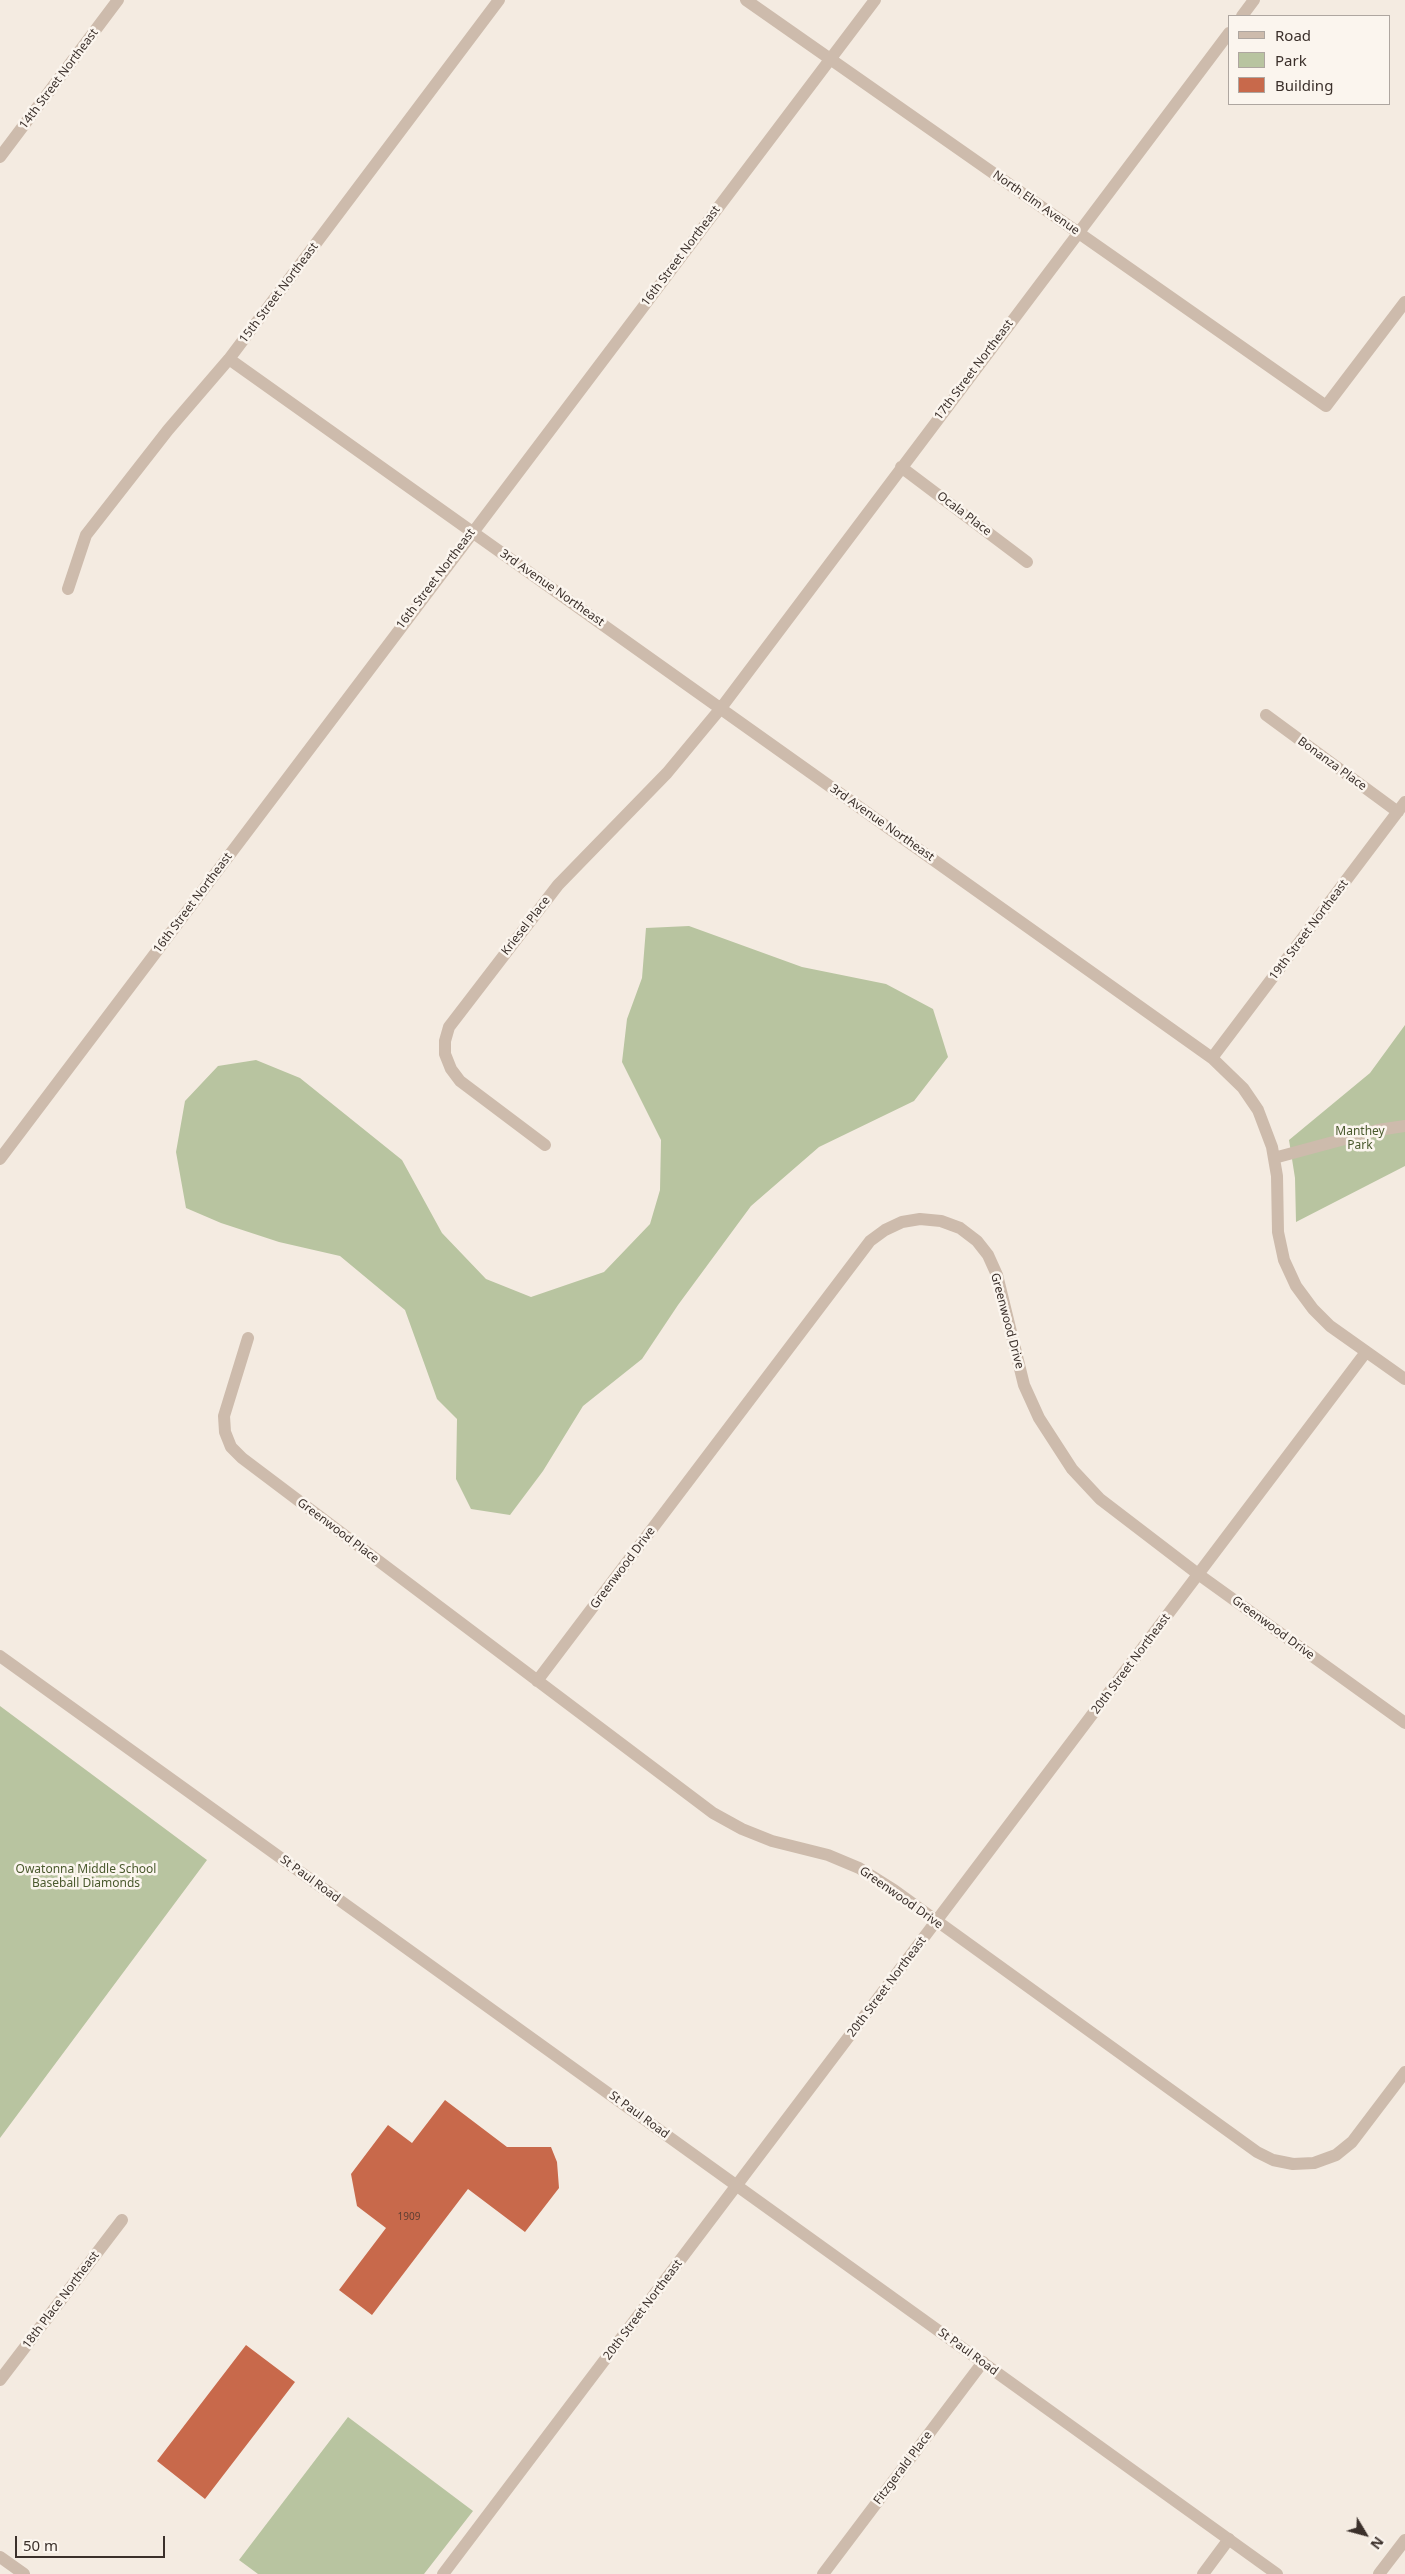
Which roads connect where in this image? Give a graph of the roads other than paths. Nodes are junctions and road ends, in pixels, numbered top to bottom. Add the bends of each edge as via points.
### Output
1 (118, 0) edge
2 (498, 0) edge
3 (746, 0) edge
4 (875, 0) edge
5 (1254, 0) edge
6 (1243, 15) edge
7 (1228, 35) edge
8 (830, 59) junction
9 (0, 157) edge
10 (1078, 233) junction
11 (1405, 302) edge
12 (229, 359) junction
13 (901, 467) junction
14 (472, 531) junction
15 (1027, 562) dead end
16 (68, 589) dead end
17 (721, 708) junction
18 (1266, 715) dead end
19 (1401, 807) edge
20 (1212, 1058) junction
21 (1405, 1126) edge
22 (545, 1145) dead end
23 (1274, 1158) junction
24 (0, 1159) edge
25 (248, 1338) dead end
26 (1366, 1352) junction
27 (1405, 1379) edge
28 (1198, 1574) junction
29 (0, 1656) edge
30 (537, 1681) junction
31 (1405, 1723) edge
32 (936, 1922) junction
33 (1405, 2072) edge
34 (737, 2186) junction
35 (122, 2220) dead end
36 (983, 2362) junction
37 (0, 2380) edge
38 (1229, 2539) junction
39 (1405, 2540) edge
40 (0, 2557) edge
41 (24, 2574) edge
42 (443, 2574) edge
43 (823, 2574) edge
44 (1203, 2574) edge
45 (1278, 2574) edge
46 (1379, 2574) edge

1 - 9 street, 14th Street Northeast
2 - 12 street, 15th Street Northeast
3 - 8 street, North Elm Avenue
4 - 8 street, 16th Street Northeast
5 - 6 street
7 - 10 street, 17th Street Northeast
8 - 10 street, North Elm Avenue
8 - 14 street, 16th Street Northeast
10 - 11 street, North Elm Avenue via 1326,406
10 - 13 street, 17th Street Northeast
12 - 14 street, 3rd Avenue Northeast
12 - 16 street, 15th Street Northeast via 168,430 86,535
13 - 15 street, Ocala Place
13 - 17 street, 17th Street Northeast
14 - 17 street, 3rd Avenue Northeast
14 - 24 street, 16th Street Northeast
17 - 20 street, 3rd Avenue Northeast
17 - 22 street, Kriesel Place via 667,773 558,885 449,1027 445,1054 450,1069 460,1081
18 - 19 street, Bonanza Place
19 - 20 street, 19th Street Northeast
20 - 23 street, 3rd Avenue Northeast via 1243,1088 1258,1110
21 - 23 street via 1378,1130
23 - 26 street, 3rd Avenue Northeast via 1278,1232 1284,1260 1296,1286 1313,1310
25 - 30 street, Greenwood Place via 224,1416 225,1432 231,1447
26 - 27 street, 3rd Avenue Northeast
26 - 28 street, 20th Street Northeast
28 - 30 street, Greenwood Drive via 1100,1499 1072,1469 1039,1418 1024,1385 997,1275 988,1256 977,1241 960,1228 941,1221 920,1219 902,1222 870,1241
28 - 31 street, Greenwood Drive
28 - 32 street, 20th Street Northeast
29 - 34 street, St Paul Road
30 - 32 street, Greenwood Drive via 713,1813 772,1841 828,1855 859,1868
32 - 33 street, Greenwood Drive via 1256,2152 1273,2160 1293,2164 1314,2163 1336,2154 1352,2142
32 - 34 street, 20th Street Northeast
34 - 36 street, St Paul Road
34 - 42 street, 20th Street Northeast
35 - 37 street, 18th Place Northeast
36 - 38 street, St Paul Road
36 - 43 street, Fitzgerald Place
38 - 44 street
38 - 45 street, St Paul Road
39 - 46 street
40 - 41 street

